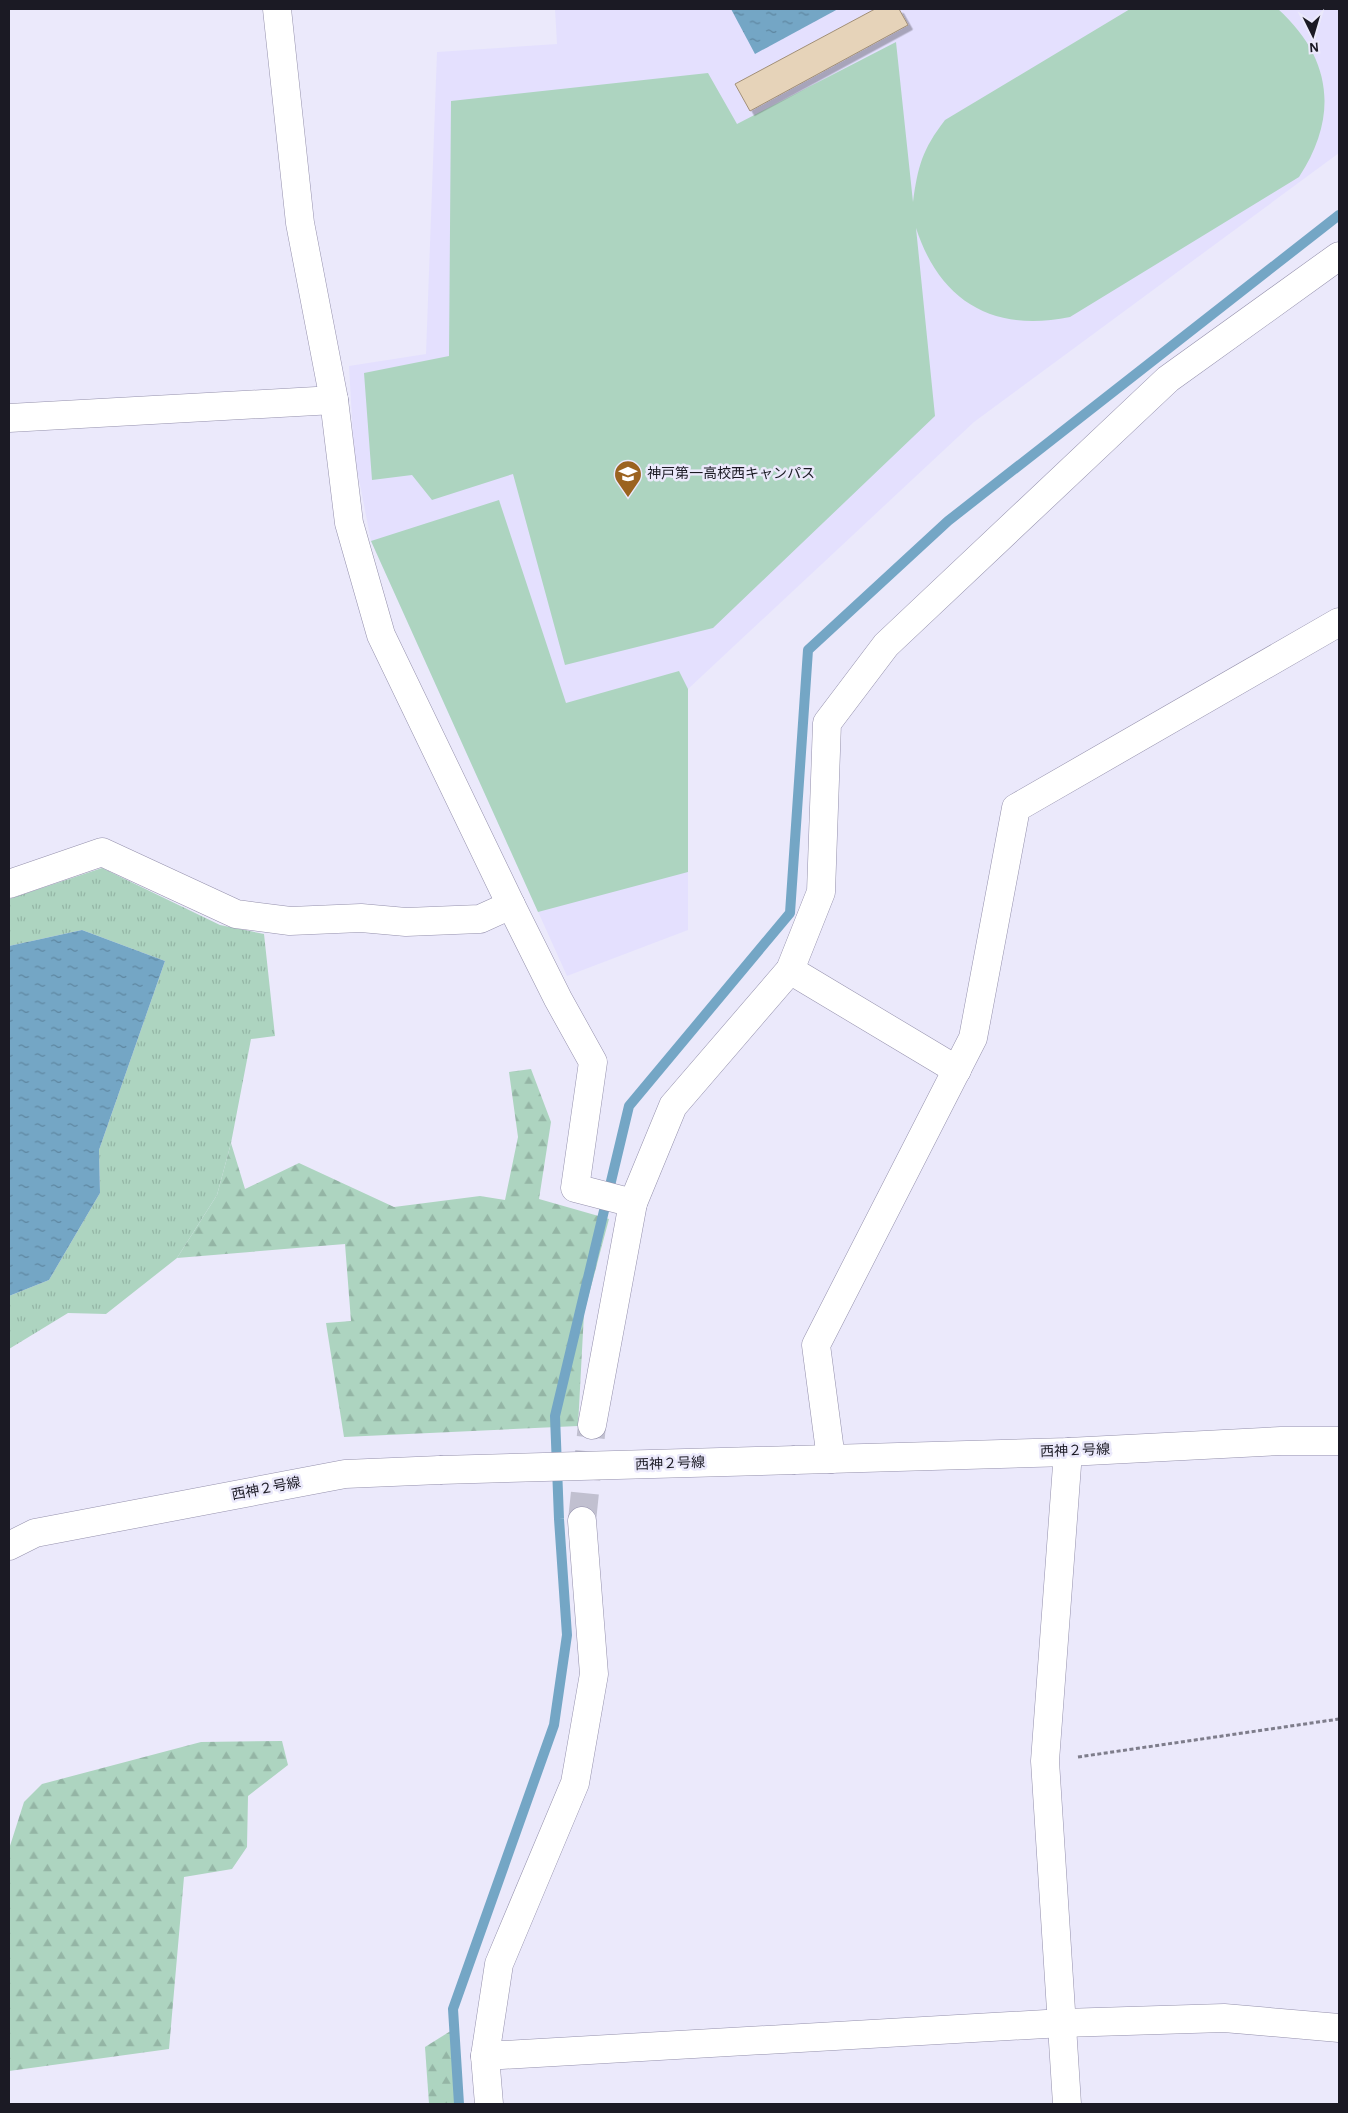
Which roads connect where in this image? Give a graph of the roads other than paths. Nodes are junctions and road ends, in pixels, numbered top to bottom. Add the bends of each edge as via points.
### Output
1 (276, 9) edge
2 (1339, 256) edge
3 (334, 400) junction
4 (9, 418) edge
5 (1339, 622) edge
6 (9, 884) edge
7 (511, 905) junction
8 (790, 970) junction
9 (957, 1070) junction
10 (633, 1203) junction
11 (592, 1425) tunnel mouth
12 (1339, 1441) edge
13 (1068, 1452) junction
14 (831, 1459) junction
15 (582, 1521) tunnel mouth
16 (9, 1546) edge
17 (1063, 2022) junction
18 (1339, 2028) edge
19 (484, 2056) junction
20 (489, 2104) edge
21 (1067, 2104) edge

1 - 3 street via 300,223
2 - 8 street via 1168,379 880,652 827,723 821,892
3 - 4 street
3 - 7 street via 350,523 381,635
5 - 9 street via 1016,808 973,1038
6 - 7 street via 102,852 236,914 290,921 480,919
7 - 10 street via 593,1062 575,1188
8 - 9 street
8 - 10 street via 673,1106
9 - 14 street via 816,1345
10 - 11 street
12 - 13 street, 西神２号線
13 - 14 street, 西神２号線
13 - 17 street via 1045,1762
14 - 16 street, 西神２号線, bridge via 345,1474 35,1533
15 - 19 street via 594,1674 575,1783 499,1964
17 - 18 street via 1224,2018
17 - 19 street
17 - 21 street
19 - 20 street

